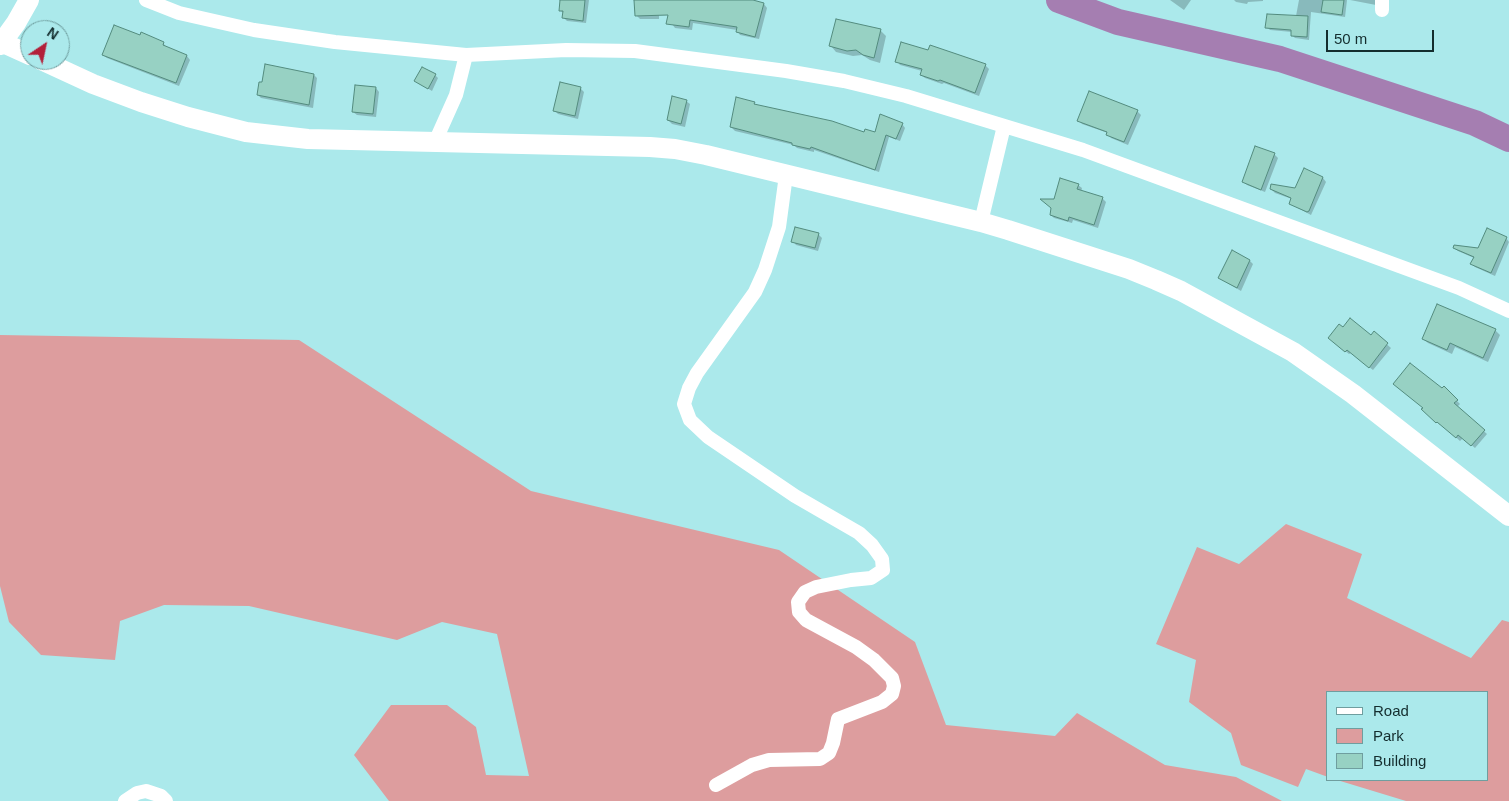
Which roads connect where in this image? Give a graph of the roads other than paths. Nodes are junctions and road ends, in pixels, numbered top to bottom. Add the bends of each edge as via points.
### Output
1 (28, 0) edge
2 (146, 0) edge
3 (1, 44) edge
4 (20, 51) edge
5 (466, 55) junction
6 (63, 70) edge
7 (1004, 126) junction
8 (435, 142) junction
9 (786, 175) junction
10 (982, 222) junction
11 (1509, 311) edge
12 (1509, 516) edge
13 (716, 785) dead end
14 (125, 801) edge
15 (166, 801) edge

1 - 3 street
2 - 5 street via 178,13 254,30
3 - 4 street
5 - 7 street via 566,50 636,51 844,80
5 - 8 street via 456,95
6 - 8 street via 188,118 246,132 308,139
7 - 10 street
7 - 11 street via 1083,150 1459,288
8 - 9 street via 666,148
9 - 10 street
9 - 13 street via 779,227 765,270 755,292 697,374 684,404 690,420 708,436 796,496 859,533 872,545 882,559 883,570 871,578 816,587 805,592 798,602 799,612 806,620 874,660 892,678 894,686 892,694 882,702 838,719 829,753 820,759 769,760 752,765
10 - 12 street via 1156,280 1293,352 1353,394
14 - 15 street via 146,791

